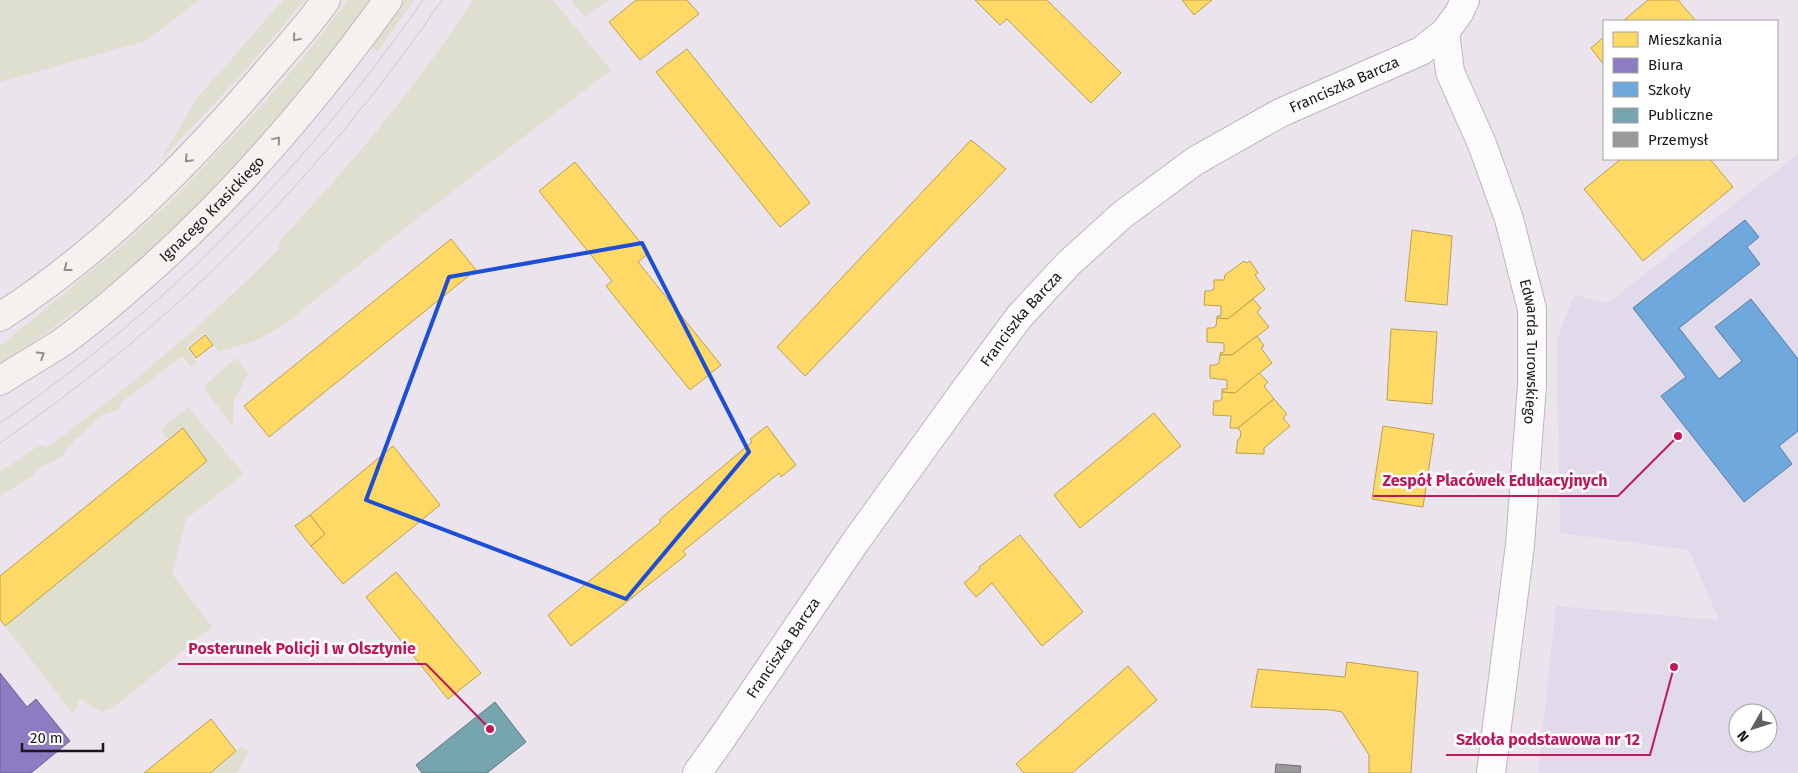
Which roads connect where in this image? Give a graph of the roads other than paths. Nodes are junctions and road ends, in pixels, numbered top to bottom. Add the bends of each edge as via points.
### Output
1 (326, 0) edge
2 (388, 0) edge
3 (1465, 0) edge
4 (1445, 32) junction
5 (0, 317) edge
6 (0, 381) edge
7 (697, 773) edge
8 (1491, 773) edge

1 -> 5 main road via 243,100 170,178 96,245
6 -> 2 main road, Ignacego Krasickiego via 61,343 109,306 174,248 248,174 346,58
3 - 4 street, Franciszka Barcza
4 - 7 street, Franciszka Barcza via 1421,51 1280,113 1195,160 1122,215 1068,264 1019,317 965,390 856,541
4 - 8 street, Edwarda Turowskiego via 1450,72 1482,144 1509,219 1532,309 1532,385 1520,546

